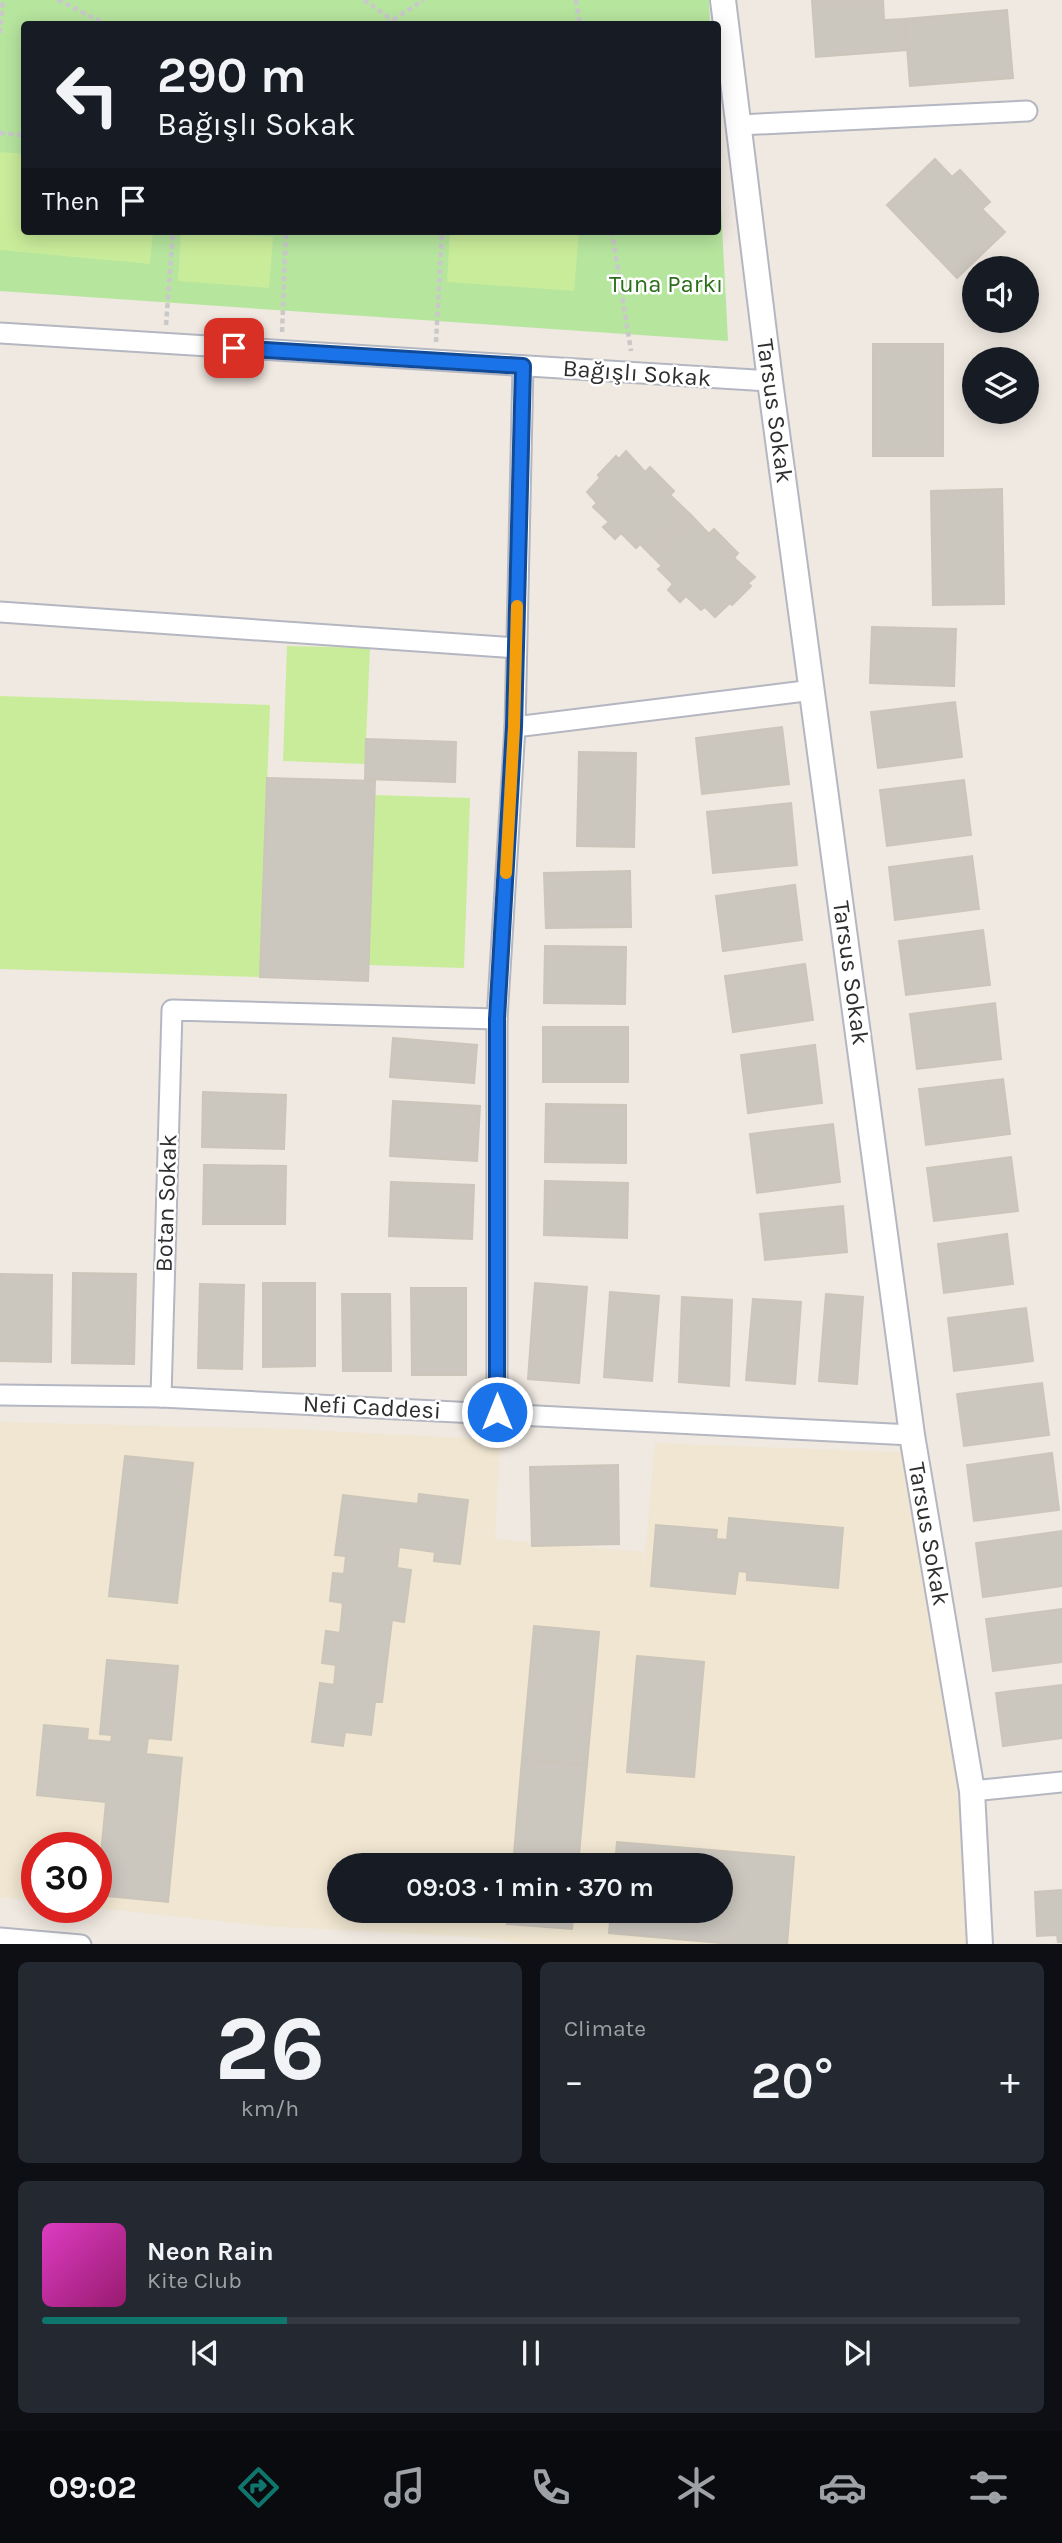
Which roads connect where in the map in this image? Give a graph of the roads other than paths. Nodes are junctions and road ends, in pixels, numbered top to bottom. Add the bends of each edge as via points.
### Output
1 (723, 0) edge
2 (1027, 111) dead end
3 (739, 125) junction
4 (0, 333) edge
5 (523, 366) junction
6 (770, 382) junction
7 (0, 612) edge
8 (516, 648) junction
9 (813, 690) junction
10 (514, 727) junction
11 (497, 1019) junction
12 (0, 1395) edge
13 (161, 1397) junction
14 (497, 1412) junction
15 (912, 1435) junction
16 (1062, 1782) edge
17 (972, 1791) junction
18 (0, 1938) edge
19 (81, 1944) edge
20 (980, 1944) edge

1 - 3 street, Tarsus Sokak
2 - 3 street
3 - 6 street, Tarsus Sokak
4 - 5 street, Bağışlı Sokak
5 - 6 street, Bağışlı Sokak
5 - 8 street
6 - 9 street, Tarsus Sokak
7 - 8 street
8 - 10 street
9 - 10 street
9 - 15 street, Tarsus Sokak
10 - 11 street
11 - 13 street, Botan Sokak via 172,1010
11 - 14 street
12 - 13 street, Nefi Caddesi
13 - 14 street, Nefi Caddesi
14 - 15 street, Nefi Caddesi
15 - 17 street, Tarsus Sokak
16 - 17 street
17 - 20 street, Tarsus Sokak
18 - 19 street

